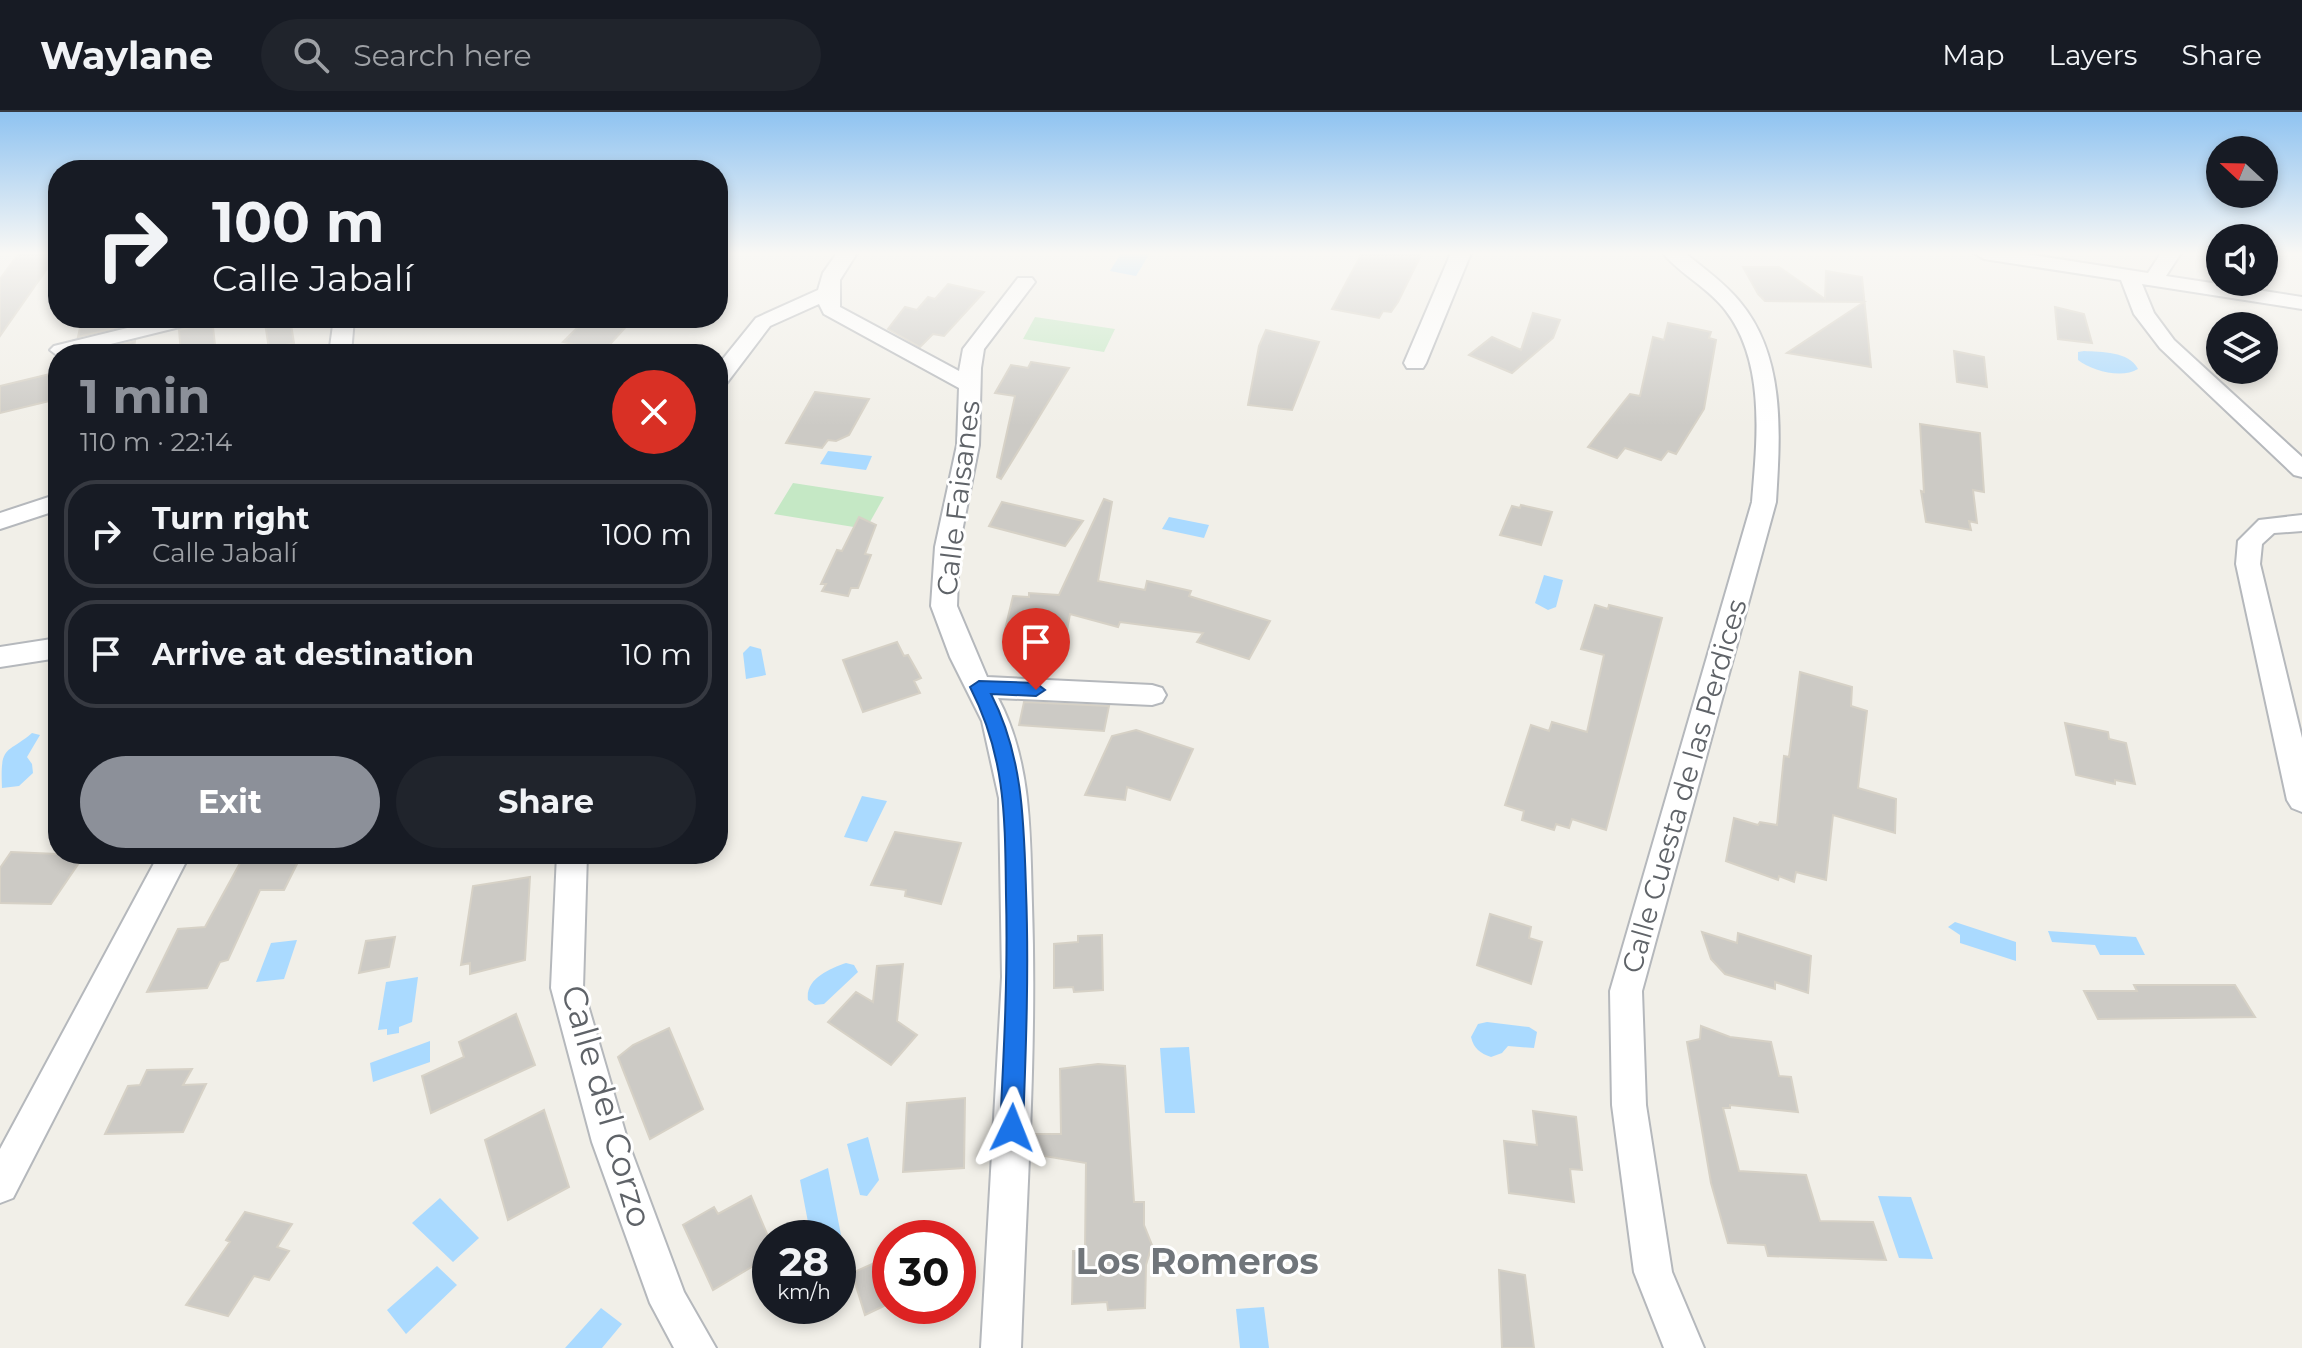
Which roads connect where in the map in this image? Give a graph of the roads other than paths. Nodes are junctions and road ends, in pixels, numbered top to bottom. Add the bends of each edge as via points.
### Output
1 (788, 311) edge
2 (832, 311) edge
3 (1003, 311) edge
4 (1437, 311) edge
5 (1736, 311) edge
6 (2143, 311) edge
7 (152, 328) edge
8 (86, 344) edge
9 (1415, 363) dead end
10 (728, 366) edge
11 (971, 386) junction
12 (2302, 470) edge
13 (48, 505) edge
14 (0, 521) edge
15 (2302, 523) edge
16 (48, 650) edge
17 (0, 657) edge
18 (979, 687) junction
19 (1152, 695) dead end
20 (2302, 800) edge
21 (170, 864) edge
22 (572, 864) edge
23 (0, 1185) edge
24 (696, 1348) edge
25 (1001, 1348) edge
26 (1684, 1348) edge

1 - 10 street via 763,322
2 - 11 street, Calle Faisanes
3 - 11 street via 974,349
4 - 9 street
5 - 26 street, Calle Cuesta de las Perdices via 1759,357 1768,431 1764,502 1626,991 1629,1105 1653,1272
6 - 12 street via 2167,344
7 - 8 street
11 - 18 street, Calle Faisanes via 968,445 947,547 944,606
13 - 14 street
15 - 20 street via 2268,526 2250,541 2248,564
16 - 17 street
18 - 19 street
18 - 25 street, Calle Faisanes via 996,721 1014,798 1018,977
21 - 23 street
22 - 24 street, Calle del Corzo via 567,988 610,1142 669,1303

